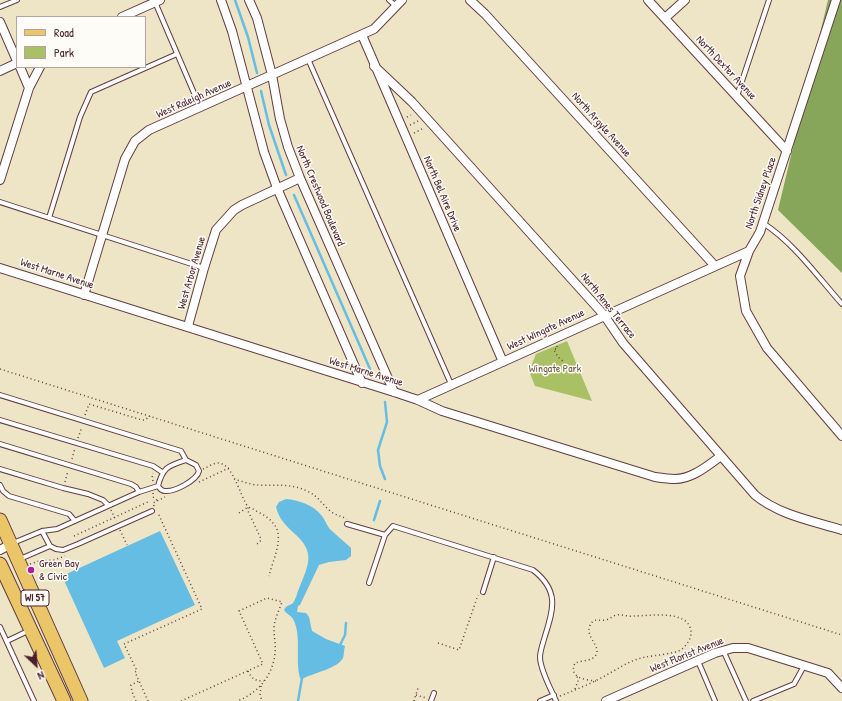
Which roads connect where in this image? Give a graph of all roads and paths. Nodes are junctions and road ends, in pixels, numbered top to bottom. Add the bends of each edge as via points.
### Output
1 (17, 0) edge
2 (221, 0) edge
3 (250, 0) edge
4 (389, 0) edge
5 (402, 0) edge
6 (470, 0) edge
7 (648, 0) edge
8 (685, 0) edge
9 (769, 0) edge
10 (836, 0) edge
11 (0, 1) edge
12 (158, 1) edge
13 (1, 7) edge
14 (396, 7) junction
15 (124, 16) edge
16 (665, 18) junction
17 (0, 22) edge
18 (362, 35) junction
19 (177, 54) junction
20 (308, 59) junction
21 (16, 60) edge
22 (16, 63) edge
23 (374, 66) junction
24 (20, 68) edge
25 (39, 68) edge
26 (145, 68) edge
27 (146, 68) edge
28 (0, 71) edge
29 (272, 75) junction
30 (247, 87) junction
31 (29, 88) junction
32 (737, 96) junction
33 (200, 108) junction
34 (412, 115) dead end
35 (407, 117) dead end
36 (418, 121) dead end
37 (410, 124) dead end
38 (424, 128) dead end
39 (414, 133) dead end
40 (788, 151) junction
41 (300, 178) junction
42 (0, 180) edge
43 (277, 188) junction
44 (0, 202) edge
45 (49, 218) junction
46 (763, 223) junction
47 (102, 234) junction
48 (749, 251) junction
49 (715, 266) junction
50 (0, 268) edge
51 (204, 268) junction
52 (84, 295) junction
53 (842, 304) edge
54 (604, 316) junction
55 (188, 326) junction
56 (557, 346) dead end
57 (503, 362) junction
58 (564, 362) dead end
59 (0, 369) edge
60 (362, 383) junction
61 (452, 384) junction
62 (394, 392) junction
63 (0, 395) edge
64 (418, 400) junction
65 (150, 416) junction
66 (0, 420) edge
67 (83, 422) junction
68 (842, 436) edge
69 (0, 444) edge
70 (77, 444) junction
71 (721, 456) junction
72 (186, 460) junction
73 (70, 466) junction
74 (229, 468) junction
75 (0, 469) edge
76 (199, 471) junction
77 (162, 472) junction
78 (234, 479) junction
79 (193, 484) dead end
80 (0, 485) edge
81 (158, 486) junction
82 (63, 488) junction
83 (139, 492) junction
84 (153, 497) dead end
85 (165, 498) dead end
86 (150, 501) dead end
87 (158, 501) junction
88 (108, 505) junction
89 (248, 507) junction
90 (152, 511) dead end
91 (239, 513) dead end
92 (0, 520) edge
93 (75, 521) junction
94 (347, 524) joint
95 (842, 530) edge
96 (42, 531) junction
97 (385, 535) junction
98 (74, 536) dead end
99 (255, 545) dead end
100 (50, 546) junction
101 (6, 547) edge
102 (66, 556) dead end
103 (494, 557) junction
104 (10, 565) edge
105 (269, 576) dead end
106 (369, 583) dead end
107 (483, 592) joint
108 (0, 626) edge
109 (31, 630) junction
110 (842, 635) edge
111 (7, 641) junction
112 (438, 643) dead end
113 (723, 650) junction
114 (697, 661) junction
115 (804, 666) junction
116 (248, 671) junction
117 (577, 676) junction
118 (139, 681) junction
119 (596, 681) junction
120 (264, 682) junction
121 (261, 686) junction
122 (418, 688) dead end
123 (842, 688) edge
124 (574, 690) junction
125 (434, 693) dead end
126 (554, 695) junction
127 (560, 696) dead end
128 (620, 698) edge
129 (61, 700) edge
130 (34, 701) edge
131 (81, 701) edge
132 (136, 701) edge
133 (148, 701) edge
134 (181, 701) edge
135 (237, 701) edge
136 (262, 701) edge
137 (414, 701) edge
138 (431, 701) edge
139 (540, 701) edge
140 (556, 701) edge
141 (606, 701) edge
142 (715, 701) edge
143 (746, 701) edge
144 (753, 701) edge

1 - 13 lane
2 - 30 street
3 - 29 street, North Crestwood Boulevard
4 - 14 lane
5 - 14 street, West Raleigh Avenue
6 - 49 street, North Argyle Avenue
7 - 16 street, North Dexter Avenue
8 - 16 street
9 - 32 lane
10 - 40 street, North Sidney Place
11 - 13 lane
12 - 15 street
12 - 19 lane
14 - 18 street, West Raleigh Avenue via 374,29
16 - 32 street, North Dexter Avenue
17 - 21 street
18 - 20 street, West Raleigh Avenue
18 - 23 street, North Bel Aire Drive
19 - 27 lane
19 - 33 lane
20 - 29 street, West Raleigh Avenue
20 - 61 lane
22 - 28 street
23 - 54 street, North Ames Terrace via 417,108
23 - 57 street, North Bel Aire Drive
24 - 31 street
25 - 31 street
26 - 45 lane via 91,92 80,117
29 - 30 street, West Raleigh Avenue
29 - 41 street, North Crestwood Boulevard via 280,119
30 - 33 street, West Raleigh Avenue
30 - 43 street via 264,152
31 - 42 street
32 - 40 street, North Dexter Avenue
33 - 47 street, West Raleigh Avenue via 149,130 135,141 125,160
34 - 35 path
36 - 37 path
38 - 39 path
40 - 46 street, North Sidney Place
41 - 43 street, West Arbor Avenue
41 - 62 street, North Crestwood Boulevard
43 - 51 street, West Arbor Avenue via 234,210 216,230
43 - 60 street
44 - 45 lane
45 - 47 lane
46 - 48 street, North Sidney Place
46 - 53 lane via 778,233 798,253
47 - 51 lane
47 - 52 street, West Raleigh Avenue
48 - 49 street, West Wingate Avenue
48 - 68 street, North Sidney Place via 740,276 746,311 767,348
49 - 54 street, West Wingate Avenue
50 - 52 street, West Marne Avenue
51 - 55 street, West Arbor Avenue
52 - 55 street, West Marne Avenue
54 - 57 street, West Wingate Avenue
54 - 71 street, North Ames Terrace via 623,343
55 - 60 street, West Marne Avenue
56 - 58 path via 554,350
57 - 61 street, West Wingate Avenue
59 - 65 path
60 - 62 street, West Marne Avenue
61 - 64 street, West Wingate Avenue
62 - 64 street, West Marne Avenue
63 - 67 lane
64 - 71 street, West Marne Avenue via 442,411 655,477 675,479 690,476
65 - 67 path via 142,420 89,404
65 - 110 path
66 - 70 lane
67 - 70 path
67 - 72 lane via 181,451
69 - 73 lane
70 - 73 path
70 - 77 lane via 153,466
71 - 95 street, North Ames Terrace via 766,504 783,512
72 - 76 lane via 196,465
72 - 77 lane via 172,464
73 - 82 path
73 - 83 lane via 131,484
74 - 76 path via 219,463
74 - 78 path
74 - 79 path
75 - 82 lane
76 - 81 lane via 193,481 172,490 160,490
77 - 81 lane
78 - 89 path
78 - 94 path via 254,484 299,487 316,497 331,512 347,518
80 - 93 lane via 9,496 70,514
81 - 83 lane
82 - 88 lane via 88,494
83 - 88 lane
84 - 87 path
85 - 87 path
86 - 98 path
87 - 118 path via 153,503 202,609 124,644
88 - 93 lane
89 - 91 path
89 - 99 path via 261,540
89 - 105 path via 271,520 278,531 279,540
90 - 100 lane via 63,550
92 - 101 main road, WI 57
93 - 96 lane via 57,529
94 - 97 lane
96 - 100 lane
96 - 101 lane
97 - 103 lane via 393,526
97 - 106 lane
100 - 104 lane
101 - 104 main road, WI 57
102 - 104 path via 54,560
103 - 107 lane
103 - 126 lane via 533,570 550,587 552,613 540,657
104 - 109 main road, WI 57
104 - 131 main road, WI 57
107 - 112 path via 477,596 459,650
108 - 111 lane
109 - 111 lane
109 - 129 main road, WI 57
111 - 130 lane
113 - 114 street, West Florist Avenue
113 - 115 street, West Florist Avenue via 748,648
113 - 143 lane
114 - 128 street, West Florist Avenue
114 - 142 lane
115 - 123 street, West Florist Avenue via 828,673
115 - 144 lane via 794,684
116 - 120 path via 254,680
116 - 120 path via 263,664 239,611 267,598 282,602 274,628 276,653
116 - 134 path
117 - 119 path
117 - 119 path via 573,667 575,663 593,658 596,654 596,645 588,631 593,621 605,620 615,615 665,615 680,618 690,626 691,638 682,649 629,662
117 - 124 path
118 - 132 path via 131,688
118 - 133 path
119 - 124 path
120 - 121 path
121 - 135 path
121 - 136 path
122 - 137 path
124 - 127 path
125 - 138 lane
126 - 139 lane
126 - 140 lane
128 - 141 street, West Florist Avenue

